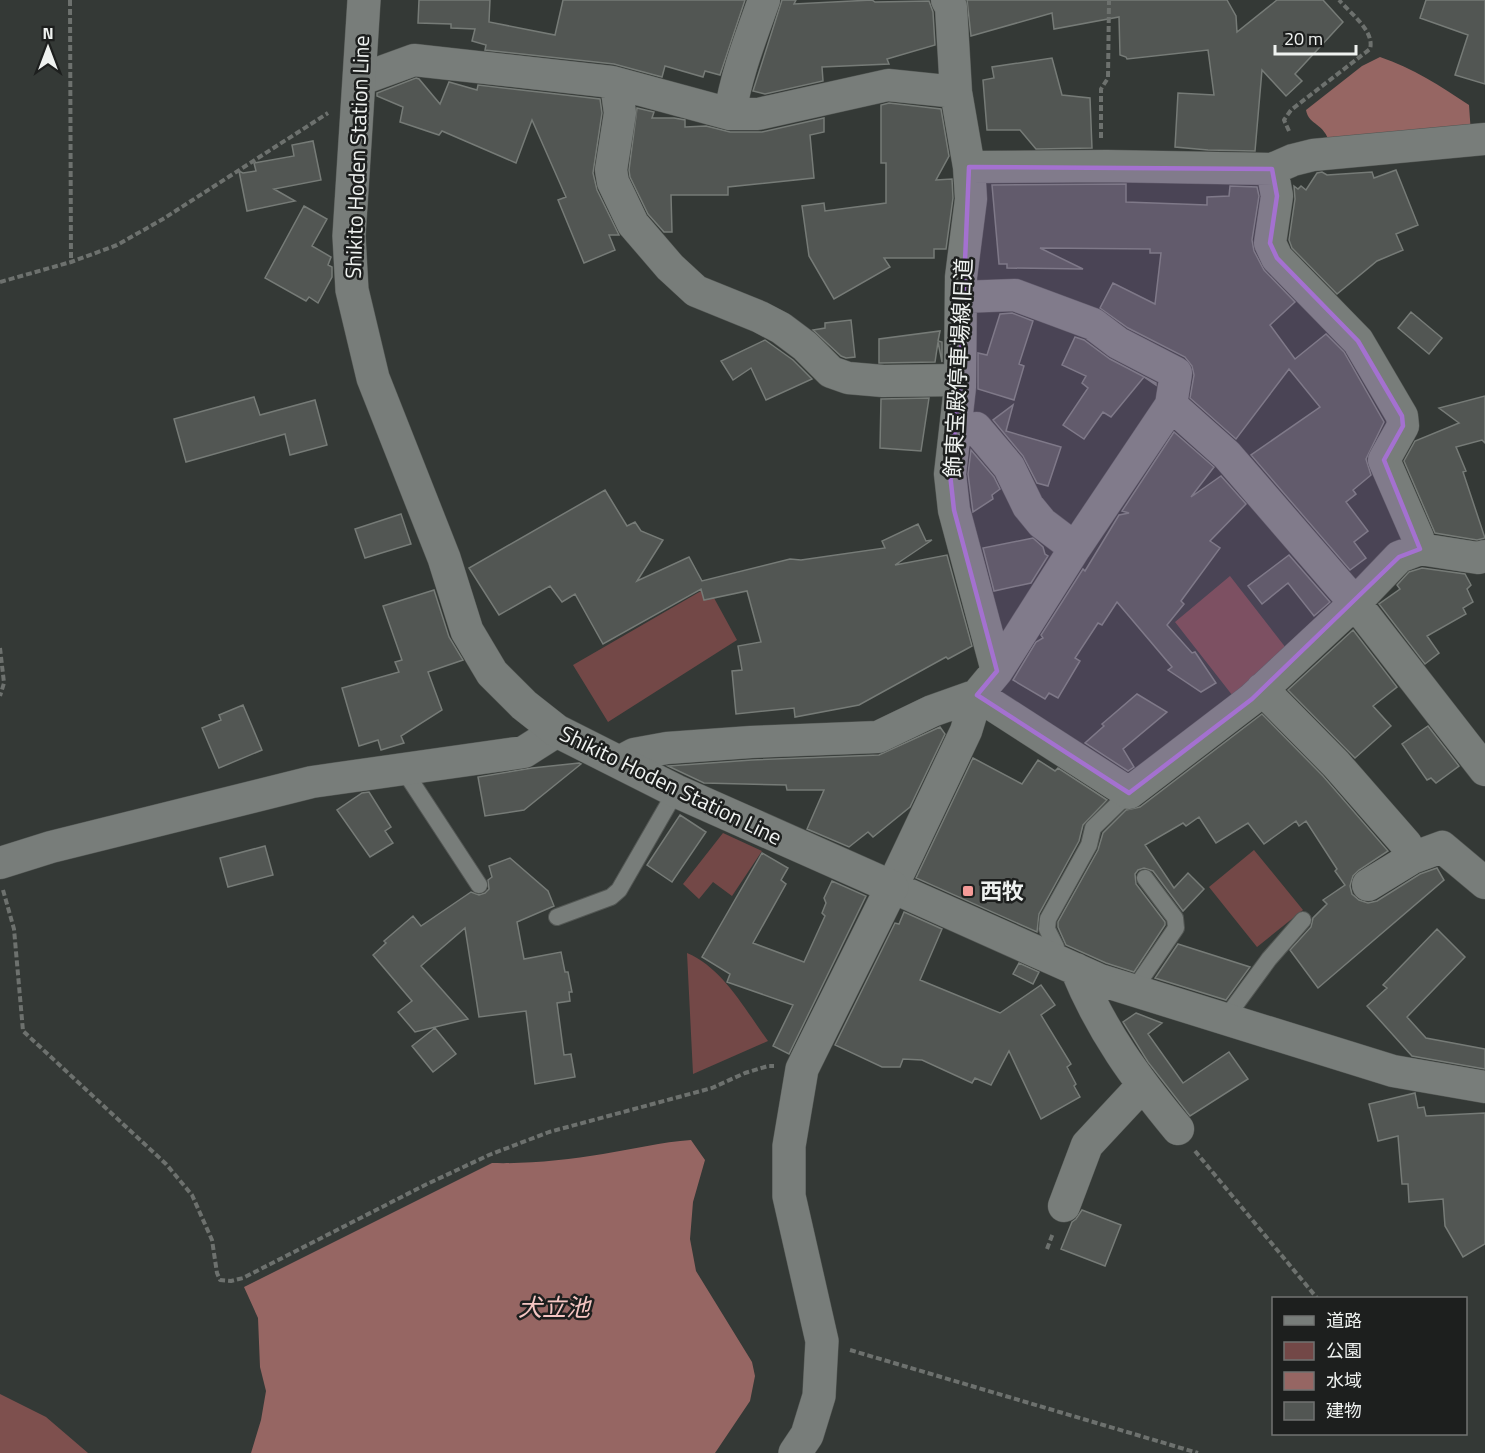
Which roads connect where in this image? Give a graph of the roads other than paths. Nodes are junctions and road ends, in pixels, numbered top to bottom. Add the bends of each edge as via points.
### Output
1 (364, 0) edge
2 (764, 0) edge
3 (947, 0) edge
4 (616, 84) junction
5 (359, 88) junction
6 (956, 92) junction
7 (730, 114) junction
8 (1485, 139) edge
9 (969, 167) junction
10 (1272, 169) junction
11 (961, 297) junction
12 (960, 380) junction
13 (1171, 405) junction
14 (954, 431) junction
15 (1075, 548) junction
16 (1420, 549) junction
17 (1480, 563) edge
18 (1355, 603) junction
19 (997, 671) junction
20 (1262, 689) junction
21 (976, 695) junction
22 (557, 731) junction
23 (619, 762) junction
24 (403, 769) junction
25 (1485, 770) edge
26 (676, 791) junction
27 (1129, 793) junction
28 (1413, 858) junction
29 (0, 863) edge
30 (1145, 878) dead end
31 (1485, 884) edge
32 (479, 885) dead end
33 (1368, 885) dead end
34 (892, 887) junction
35 (557, 917) dead end
36 (1303, 920) dead end
37 (1064, 964) junction
38 (1133, 991) junction
39 (1225, 1019) junction
40 (1142, 1086) junction
41 (1485, 1087) edge
42 (1178, 1129) road end
43 (1064, 1206) dead end
44 (795, 1453) edge

1 - 5 main road, Shikito Hoden Station Line
2 - 7 street
3 - 6 street, 飾東宝殿停車場線旧道 via 951,7
4 - 5 street via 414,60
4 - 7 street
4 - 12 street via 620,113 611,170 613,182 633,224 696,291 781,328 805,345 831,372 848,378
5 - 22 main road, Shikito Hoden Station Line via 349,236 351,279 373,378 444,558 467,631 492,673
6 - 7 street via 888,86 758,114
6 - 9 street, 飾東宝殿停車場線旧道
8 - 10 street via 1313,155
9 - 10 street
9 - 11 street, 飾東宝殿停車場線旧道 via 971,199
10 - 16 street via 1277,196 1270,243 1277,258 1358,341 1402,416 1403,426 1384,460
11 - 12 street, 飾東宝殿停車場線旧道
11 - 13 street via 1015,295 1093,324 1119,343 1176,373
12 - 14 street, 飾東宝殿停車場線旧道
13 - 15 street
13 - 18 street via 1227,455
14 - 15 street via 976,428 1009,467 1028,506 1042,523
14 - 19 street, 飾東宝殿停車場線旧道 via 950,474 954,510
15 - 19 street
16 - 17 street
16 - 18 street via 1399,557
18 - 20 street
18 - 25 street
19 - 21 street
20 - 27 street
20 - 28 street via 1336,764 1406,844
21 - 23 street via 878,737 667,748 634,754
21 - 27 street
21 - 34 street via 966,730
22 - 23 main road, Shikito Hoden Station Line
22 - 24 street via 524,752
23 - 26 main road, Shikito Hoden Station Line
24 - 29 street via 312,782
24 - 32 lane
26 - 34 main road, Shikito Hoden Station Line
26 - 35 lane via 619,890 611,897
27 - 37 lane via 1093,828 1089,845 1047,920
28 - 31 street via 1442,848
28 - 33 street
30 - 38 lane via 1175,918 1176,928
34 - 37 street
34 - 44 main road via 802,1069 789,1146 789,1196 822,1341 819,1396 807,1434
36 - 39 lane
37 - 38 street
37 - 40 street
38 - 39 street
39 - 41 street via 1394,1071
40 - 42 street
40 - 43 street via 1087,1145

